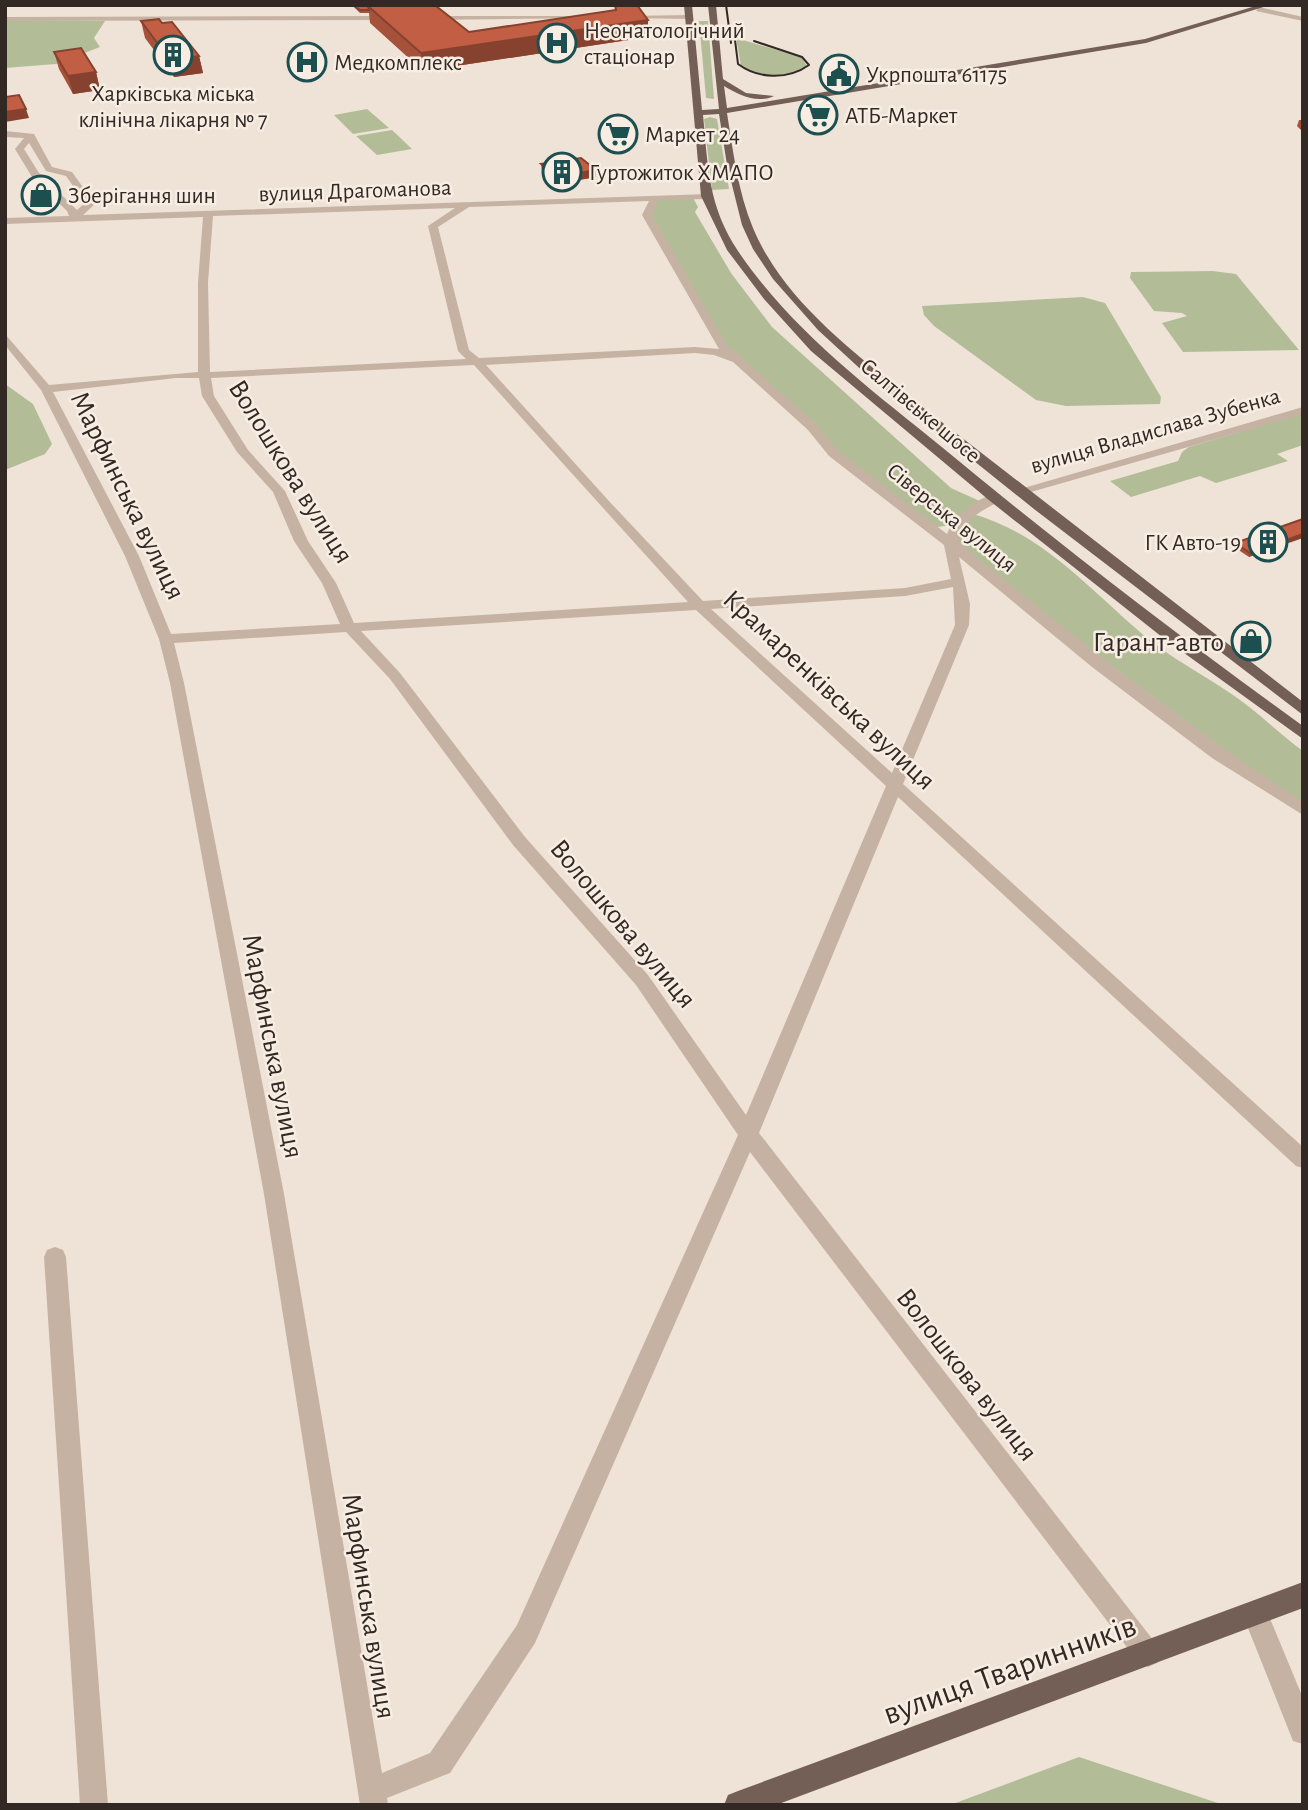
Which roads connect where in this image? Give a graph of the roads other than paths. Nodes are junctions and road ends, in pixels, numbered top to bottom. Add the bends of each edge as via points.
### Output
1 (688, 5) edge
2 (712, 5) edge
3 (1247, 5) edge
4 (1263, 7) edge
5 (409, 18) edge
6 (421, 18) edge
7 (597, 18) edge
8 (610, 18) edge
9 (693, 18) junction
10 (5, 19) edge
11 (1303, 19) edge
12 (722, 81) junction
13 (776, 99) junction
14 (725, 107) junction
15 (696, 109) junction
16 (733, 124) junction
17 (5, 134) edge
18 (31, 138) junction
19 (721, 195) junction
20 (655, 198) junction
21 (466, 205) junction
22 (208, 215) junction
23 (75, 218) junction
24 (5, 221) edge
25 (5, 337) edge
26 (475, 359) junction
27 (739, 362) junction
28 (204, 374) junction
29 (46, 389) junction
30 (1303, 410) edge
31 (1019, 491) junction
32 (995, 498) junction
33 (949, 543) junction
34 (956, 582) junction
35 (698, 604) junction
36 (349, 627) junction
37 (166, 639) junction
38 (1303, 710) edge
39 (1303, 734) edge
40 (896, 785) junction
41 (1303, 810) edge
42 (748, 1134) junction
43 (1303, 1160) edge
44 (55, 1257) dead end
45 (1303, 1595) edge
46 (1255, 1613) junction
47 (1148, 1654) junction
48 (1303, 1731) edge
49 (372, 1798) edge
50 (94, 1805) edge
51 (738, 1805) edge

1 - 9 main road, Салтівське шосе
2 - 12 main road, Салтівське шосе via 710,18
3 - 4 main road
3 - 13 main road via 1129,38
4 - 11 street
4 - 13 main road via 1146,41
5 - 10 street
6 - 7 street
8 - 9 street
9 - 15 main road, Салтівське шосе
12 - 13 main road via 744,95
12 - 14 main road, Салтівське шосе
13 - 14 main road
13 - 16 main road
14 - 15 main road
14 - 16 main road, Салтівське шосе
15 - 19 main road, Салтівське шосе
16 - 19 main road, Салтівське шосе
17 - 18 street
18 - 23 street via 19,149 35,175 69,206
18 - 23 street via 49,169 69,174 90,204
19 - 20 street, вулиця Драгоманова
19 - 31 main road, Салтівське шосе via 790,293 837,343
19 - 32 main road, Салтівське шосе via 732,250 815,349
20 - 21 street, вулиця Драгоманова
20 - 27 street, Сіверська вулиця via 647,215 710,330
21 - 22 street, вулиця Драгоманова
21 - 26 street, Крамаренківська вулиця via 433,226 464,351
22 - 23 street, вулиця Драгоманова
22 - 28 street, Волошкова вулиця
23 - 24 street, вулиця Драгоманова
25 - 29 street, Марфинська вулиця
26 - 27 street via 695,350 716,352
26 - 28 street
26 - 35 street, Крамаренківська вулиця
27 - 33 street, Сіверська вулиця via 812,427 833,453
28 - 29 street
28 - 36 street, Волошкова вулиця via 208,396 243,452 278,492
29 - 37 street, Марфинська вулиця via 132,556
30 - 31 street, вулиця Владислава Зубенка
31 - 32 main road
31 - 38 main road, Салтівське шосе
32 - 33 street via 957,523
32 - 39 main road, Салтівське шосе
33 - 34 street
33 - 41 street, Сіверська вулиця via 1097,664
34 - 35 street via 905,592
34 - 40 street via 961,625
35 - 36 street
35 - 40 street, Крамаренківська вулиця
36 - 37 street
36 - 42 street, Волошкова вулиця via 395,676 519,841 642,980
37 - 49 street, Марфинська вулиця via 274,1194
40 - 42 street
40 - 43 street, Крамаренківська вулиця
42 - 47 street, Волошкова вулиця
42 - 49 street via 526,1634 440,1763
44 - 50 street
45 - 46 main road, вулиця Тваринників
46 - 47 main road, вулиця Тваринників
46 - 48 street
47 - 51 main road, вулиця Тваринників

